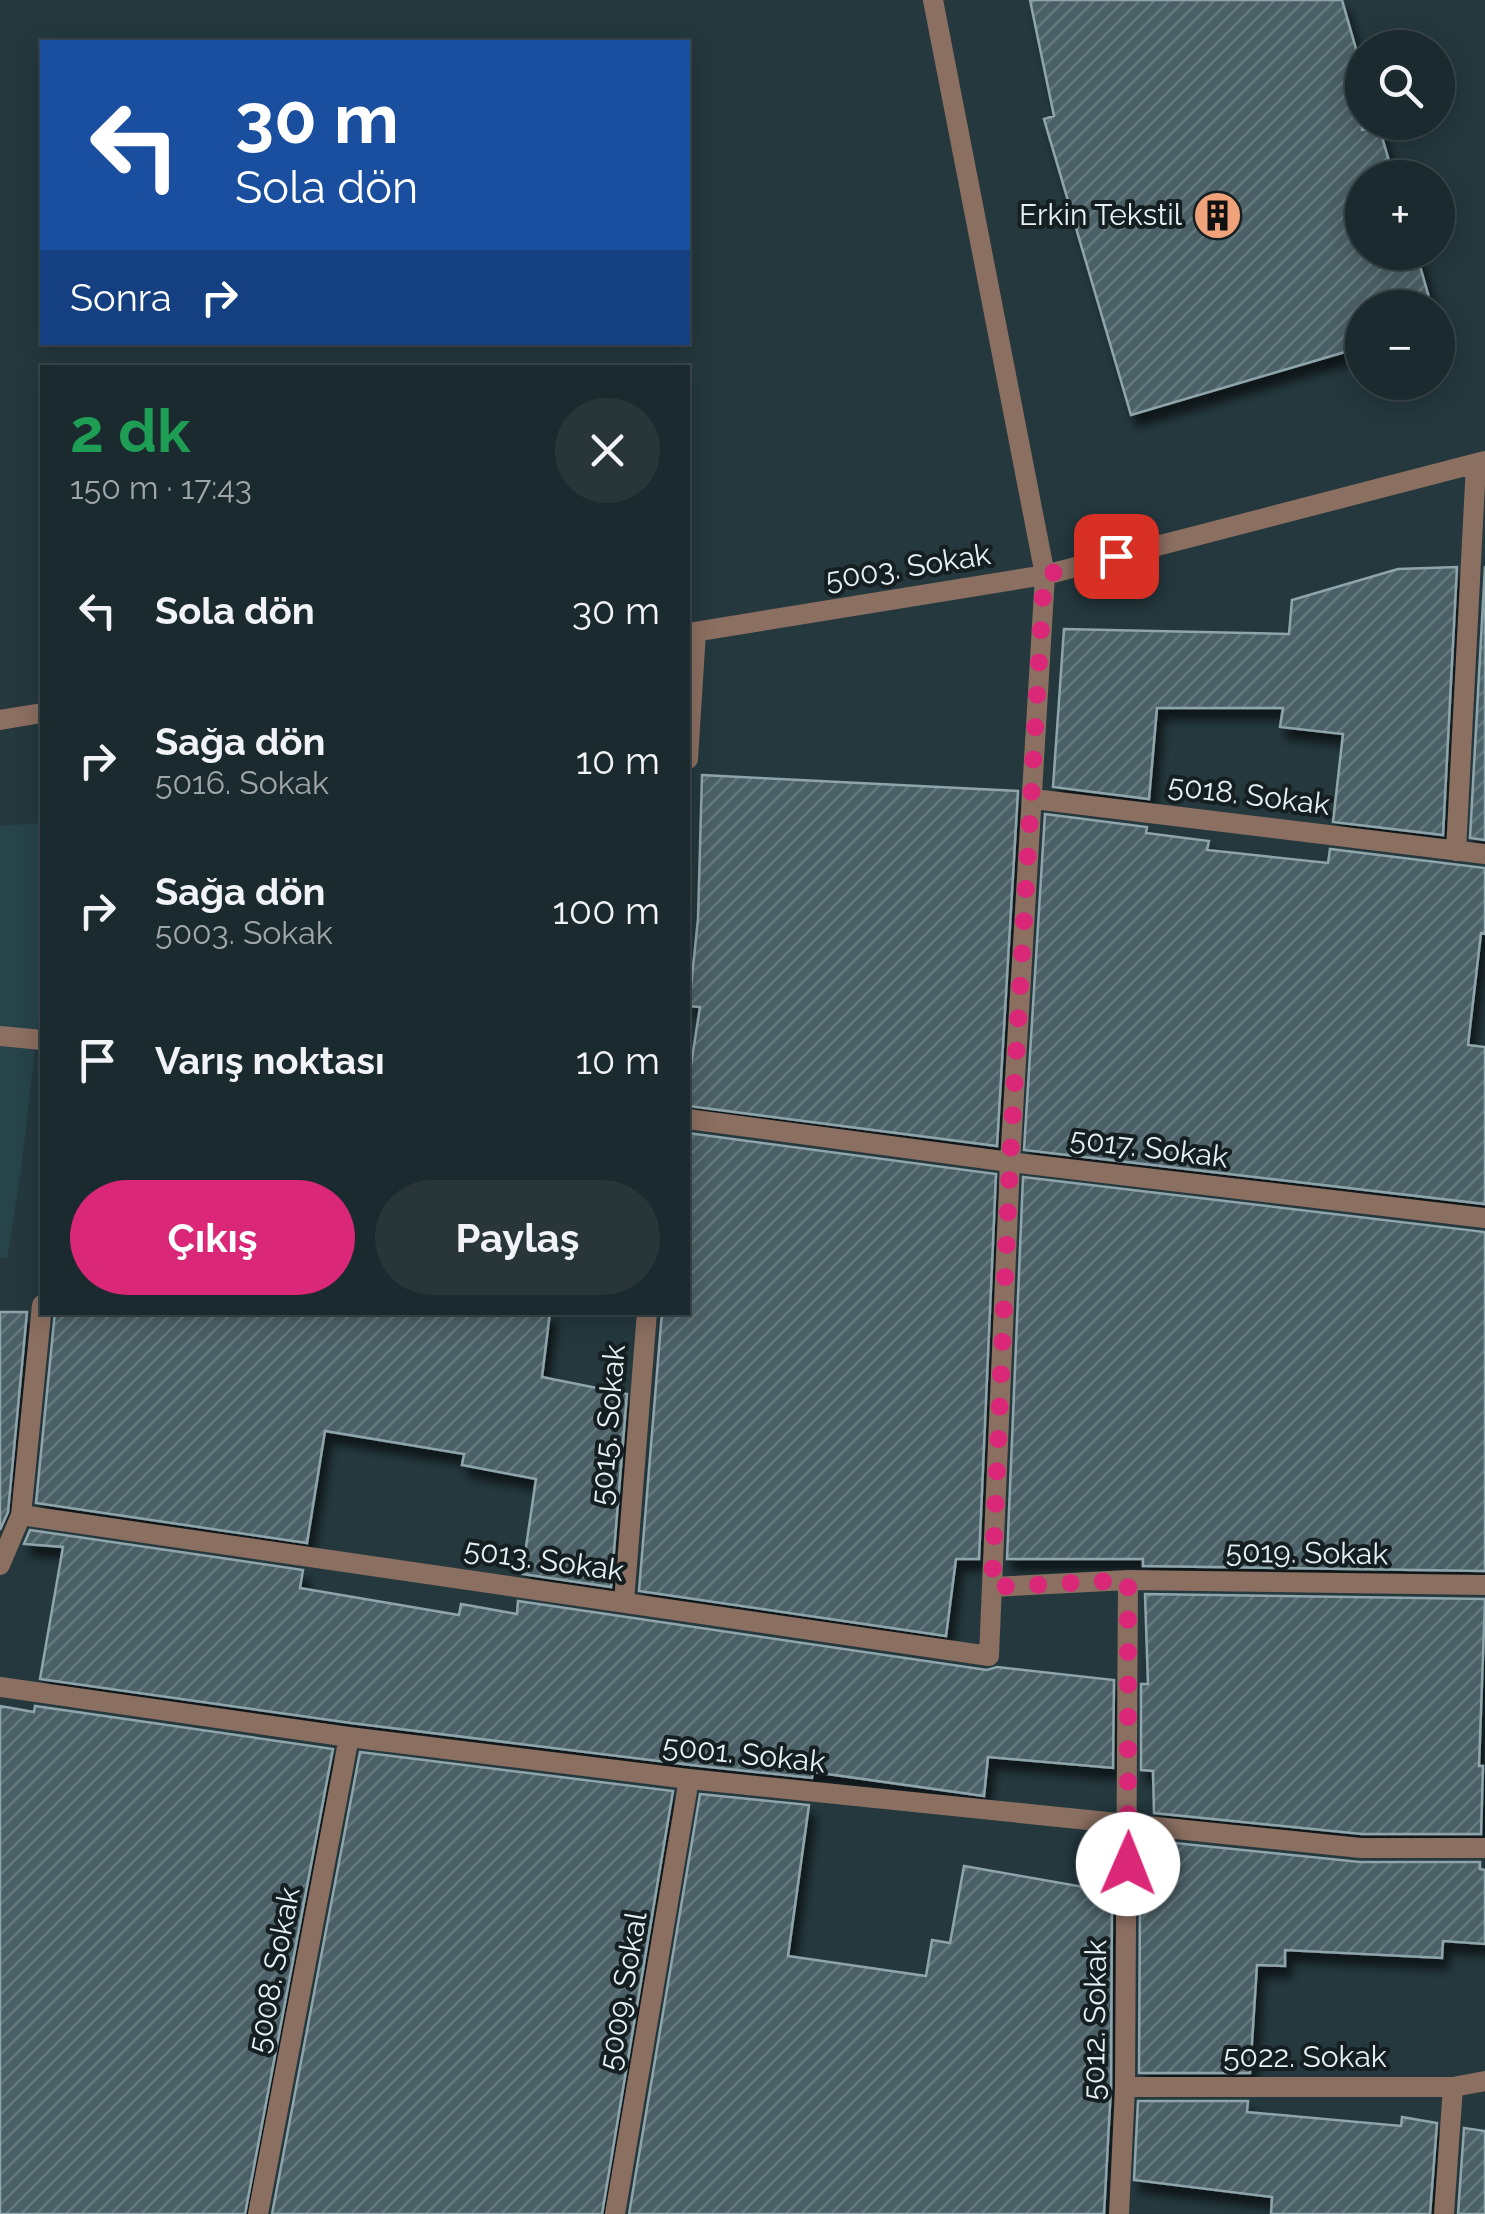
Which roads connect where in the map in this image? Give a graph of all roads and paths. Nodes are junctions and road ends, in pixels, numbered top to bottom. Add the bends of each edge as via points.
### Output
1 (933, 0) edge
2 (1481, 463) edge
3 (1044, 575) junction
4 (692, 632) edge
5 (690, 696) edge
6 (40, 713) edge
7 (0, 720) edge
8 (1034, 799) junction
9 (1456, 850) junction
10 (1485, 854) edge
11 (0, 1036) edge
12 (40, 1040) edge
13 (690, 1119) edge
14 (1010, 1162) junction
15 (1485, 1218) edge
16 (41, 1315) edge
17 (648, 1315) edge
18 (21, 1515) junction
19 (0, 1566) edge
20 (1128, 1580) junction
21 (1485, 1586) edge
22 (992, 1587) junction
23 (624, 1602) junction
24 (0, 1687) edge
25 (349, 1737) junction
26 (689, 1779) junction
27 (1128, 1826) junction
28 (1485, 1848) edge
29 (1485, 2081) edge
30 (1453, 2087) junction
31 (1125, 2088) junction
32 (258, 2214) edge
33 (616, 2214) edge
34 (1119, 2214) edge
35 (1444, 2214) edge

1 - 3 street
2 - 3 street, 5003. Sokak
2 - 9 street
3 - 4 street, 5003. Sokak
3 - 8 street
4 - 5 street
6 - 7 street
8 - 9 street, 5018. Sokak
8 - 14 street
9 - 10 street, 5018. Sokak
11 - 12 street
13 - 14 street, 5017. Sokak
14 - 15 street, 5017. Sokak
14 - 22 street
16 - 18 street
17 - 23 street, 5015. Sokak
18 - 19 street
18 - 23 street, 5013. Sokak
20 - 21 street, 5019. Sokak
20 - 22 street, 5019. Sokak
20 - 27 street, 5012. Sokak
22 - 23 street, 5013. Sokak via 989,1656
24 - 25 street, 5001. Sokak
25 - 26 street, 5001. Sokak
25 - 32 street, 5008. Sokak
26 - 27 street, 5001. Sokak
26 - 33 street, 5009. Sokal
27 - 28 street, 5001. Sokak via 1362,1848
27 - 31 street, 5012. Sokak
29 - 30 street, 5022. Sokak
30 - 31 street, 5022. Sokak
30 - 35 street
31 - 34 street, 5012. Sokak

